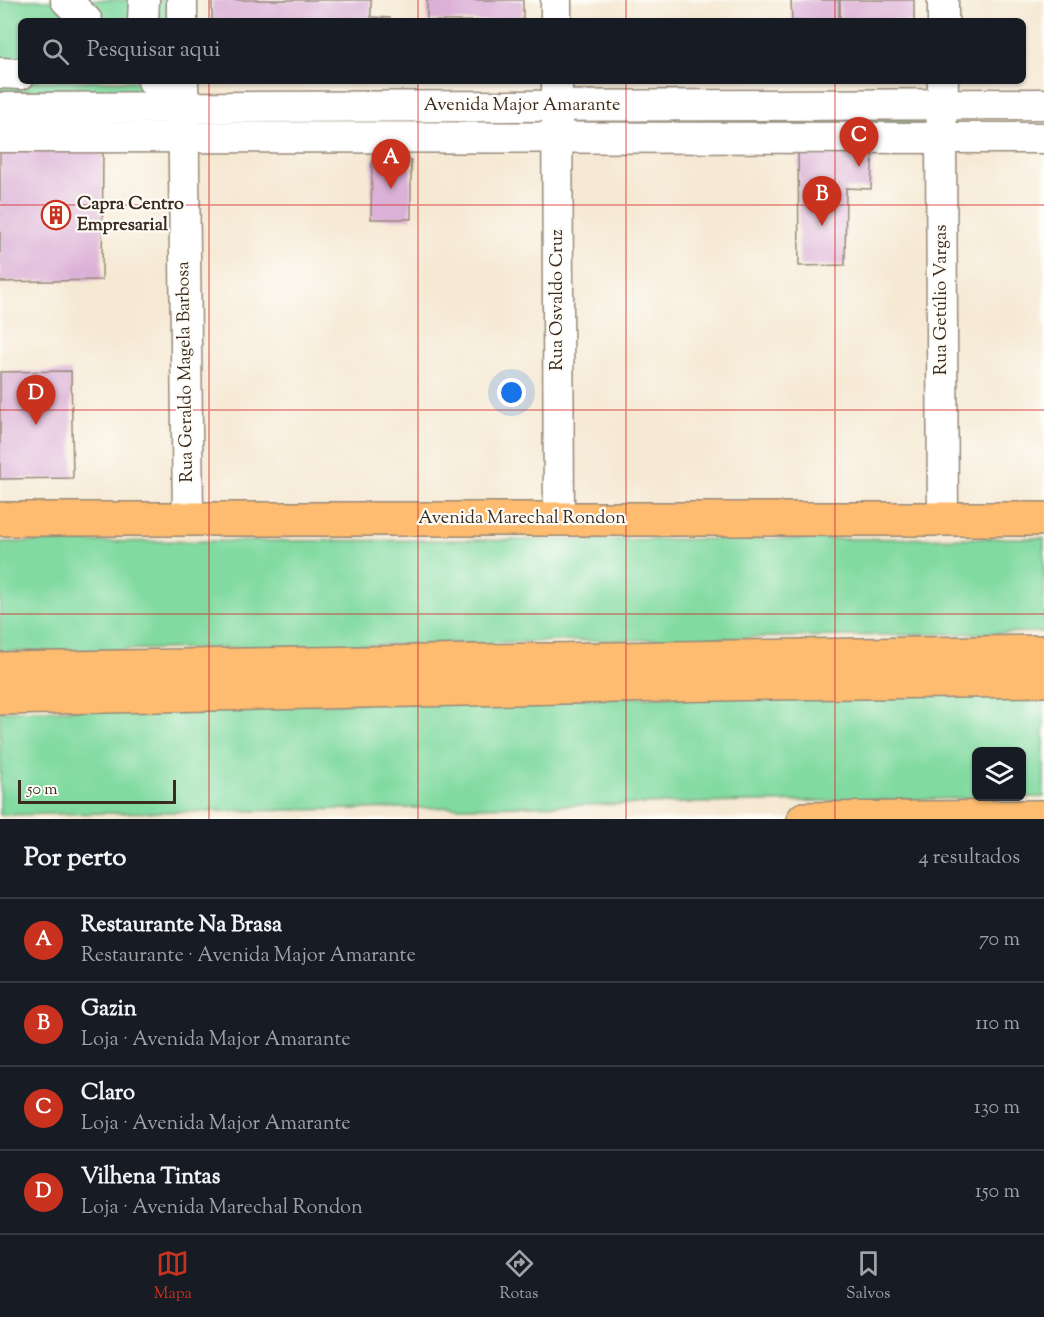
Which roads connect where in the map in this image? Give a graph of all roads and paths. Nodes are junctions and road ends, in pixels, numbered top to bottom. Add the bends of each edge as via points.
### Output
1 (66, 0) edge
2 (144, 0) edge
3 (182, 0) edge
4 (556, 0) edge
5 (943, 0) edge
6 (84, 18) edge
7 (143, 18) edge
8 (182, 18) edge
9 (556, 18) edge
10 (943, 18) edge
11 (0, 73) edge
12 (18, 74) edge
13 (160, 84) edge
14 (557, 93) edge
15 (943, 93) edge
16 (183, 94) edge
17 (1044, 104) edge
18 (0, 108) edge
19 (0, 137) edge
20 (183, 137) junction
21 (557, 137) junction
22 (941, 138) junction
23 (1044, 138) edge
24 (188, 518) junction
25 (0, 519) edge
26 (559, 519) junction
27 (944, 519) junction
28 (1044, 519) edge
29 (1044, 652) edge
30 (0, 669) edge
31 (1044, 680) edge
32 (0, 698) edge
33 (1044, 817) edge
34 (804, 819) edge

1 - 6 street
2 - 7 street
3 - 8 street
4 - 9 street
5 - 10 street
11 - 12 street
13 - 16 street
14 - 15 street, Avenida Major Amarante
14 - 16 street, Avenida Major Amarante
14 - 21 street, Rua Osvaldo Cruz
15 - 17 street, Avenida Major Amarante
15 - 22 street, Rua Getúlio Vargas
16 - 18 street, Avenida Major Amarante
16 - 20 street, Rua Geraldo Magela Barbosa
19 - 20 street, Avenida Major Amarante
20 - 21 street, Avenida Major Amarante
20 - 24 street, Rua Geraldo Magela Barbosa
21 - 22 street, Avenida Major Amarante
21 - 26 street, Rua Osvaldo Cruz
22 - 23 street, Avenida Major Amarante
22 - 27 street, Rua Getúlio Vargas
24 - 25 main road, Avenida Marechal Rondon
24 - 26 main road, Avenida Marechal Rondon
26 - 27 main road, Avenida Marechal Rondon
27 - 28 main road, Avenida Marechal Rondon
29 - 30 main road
31 - 32 main road
33 - 34 main road

